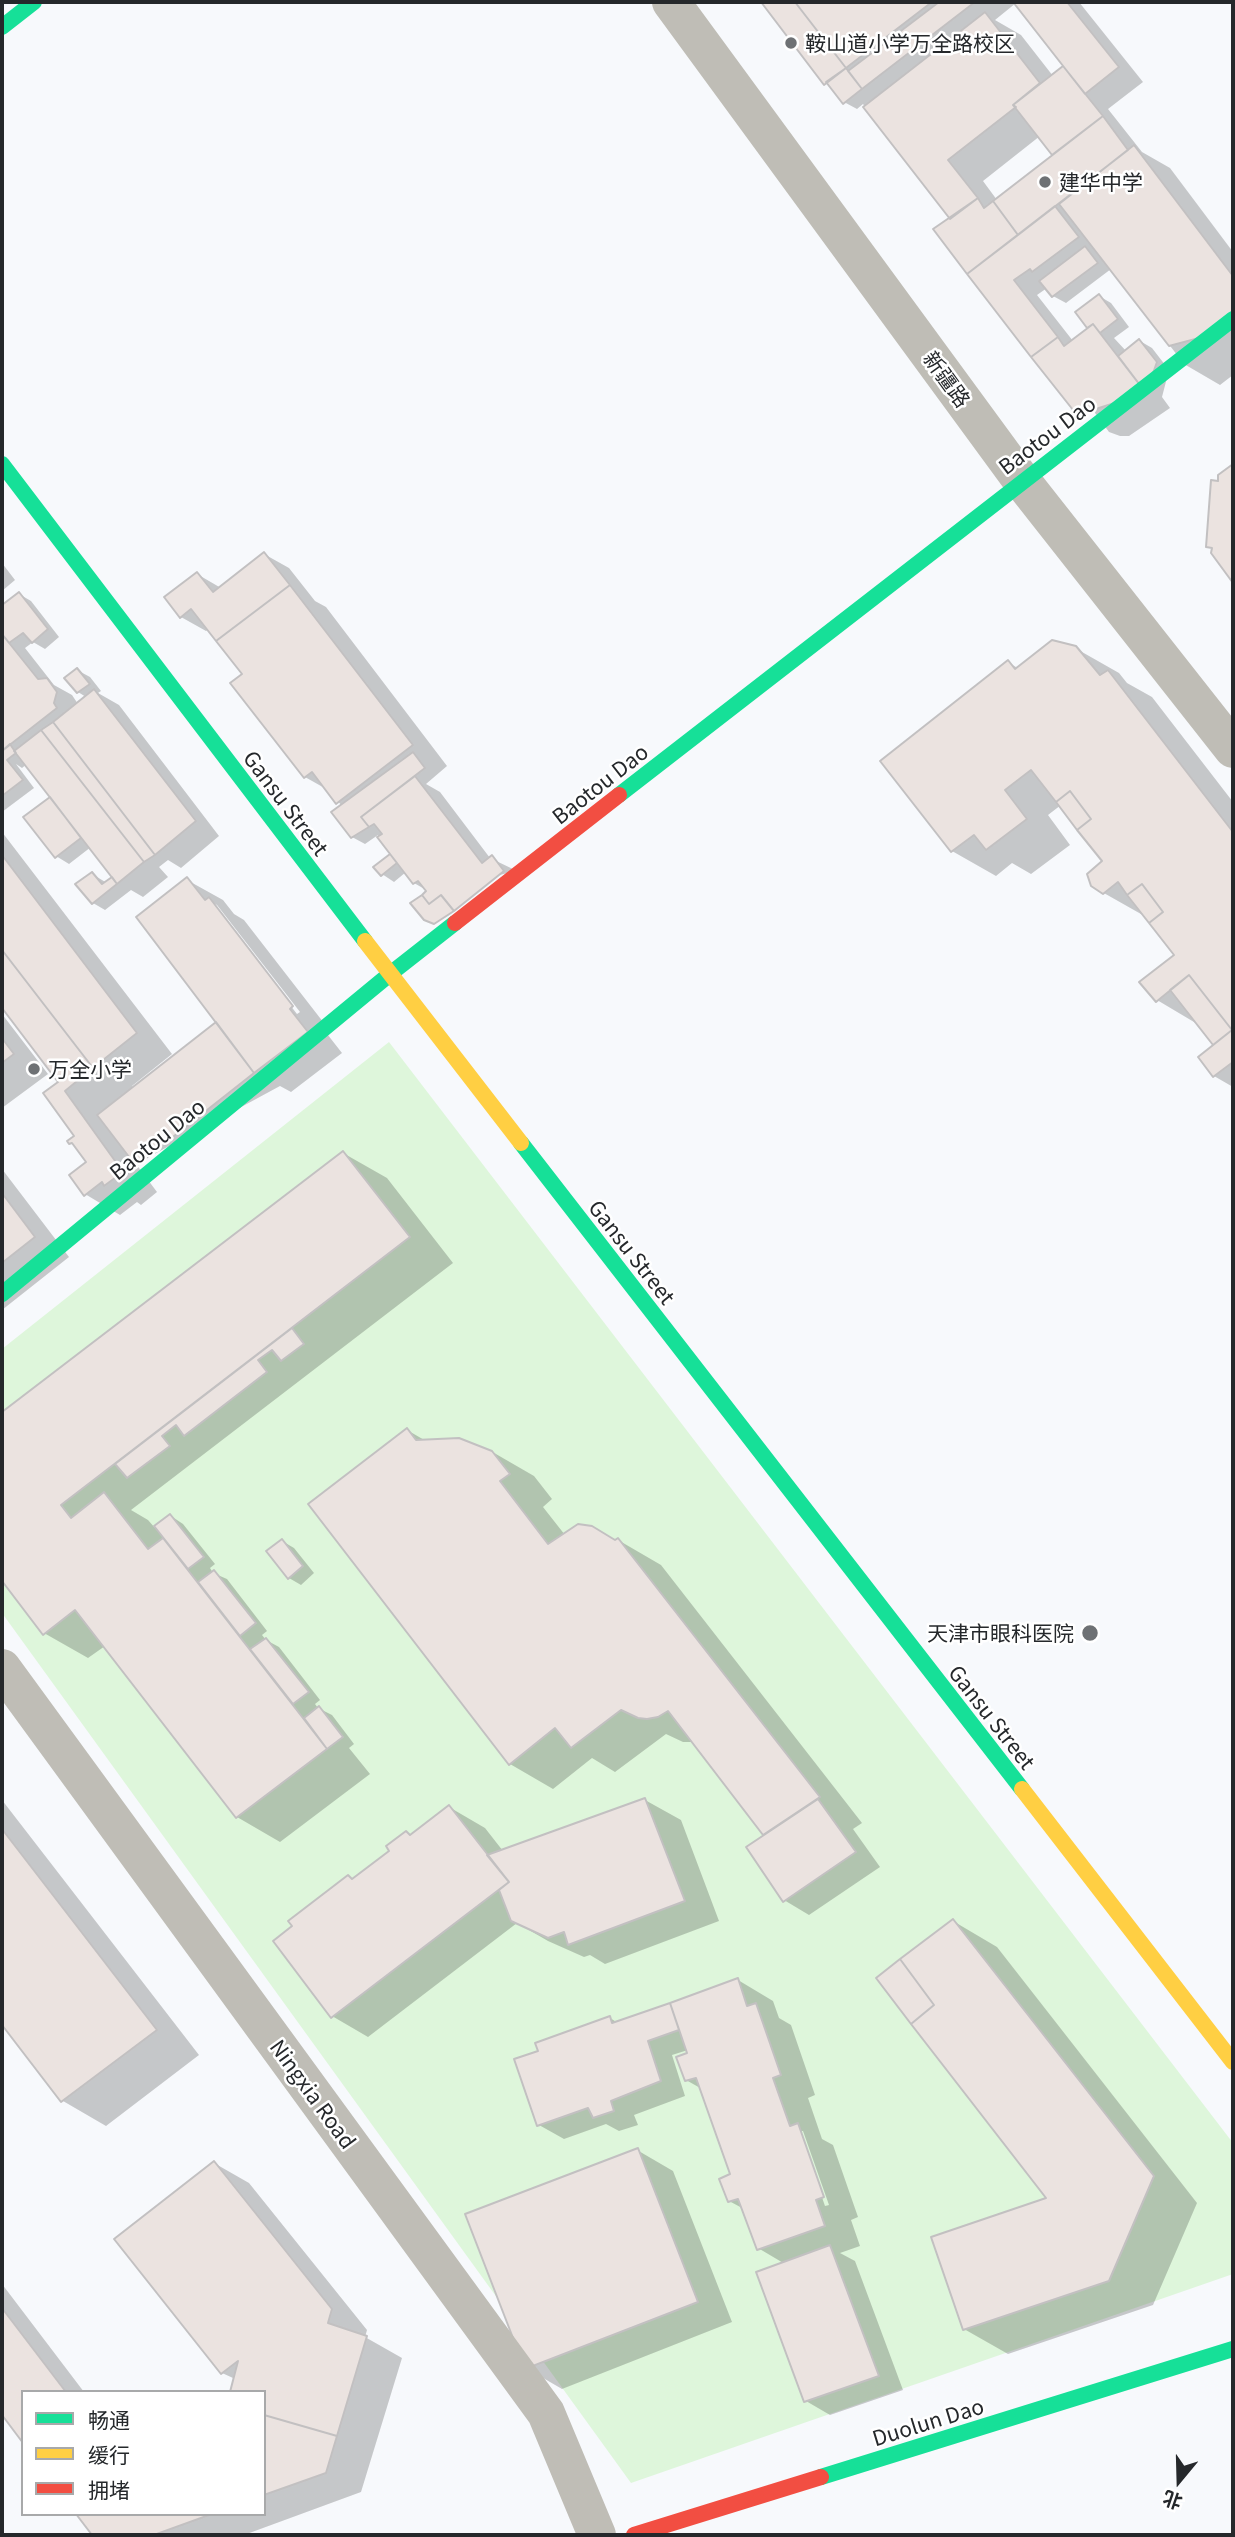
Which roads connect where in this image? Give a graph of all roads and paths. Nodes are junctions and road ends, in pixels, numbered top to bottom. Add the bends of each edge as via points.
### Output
1 (34, 2) edge
2 (671, 2) edge
3 (2, 27) edge
4 (1233, 319) edge
5 (2, 464) edge
6 (1022, 481) junction
7 (1233, 748) edge
8 (390, 974) junction
9 (2, 1294) edge
10 (2, 1668) edge
11 (1233, 2062) edge
12 (1233, 2349) edge
13 (597, 2535) edge
14 (634, 2535) edge

1 - 3 street
2 - 6 street, 新疆路
4 - 6 street, Baotou Dao
5 - 8 street, Gansu Street
6 - 7 street, 新疆路
6 - 8 street, Baotou Dao
8 - 9 street, Baotou Dao
8 - 11 street, Gansu Street
10 - 13 street, Ningxia Road via 546,2413
12 - 14 street, Duolun Dao

